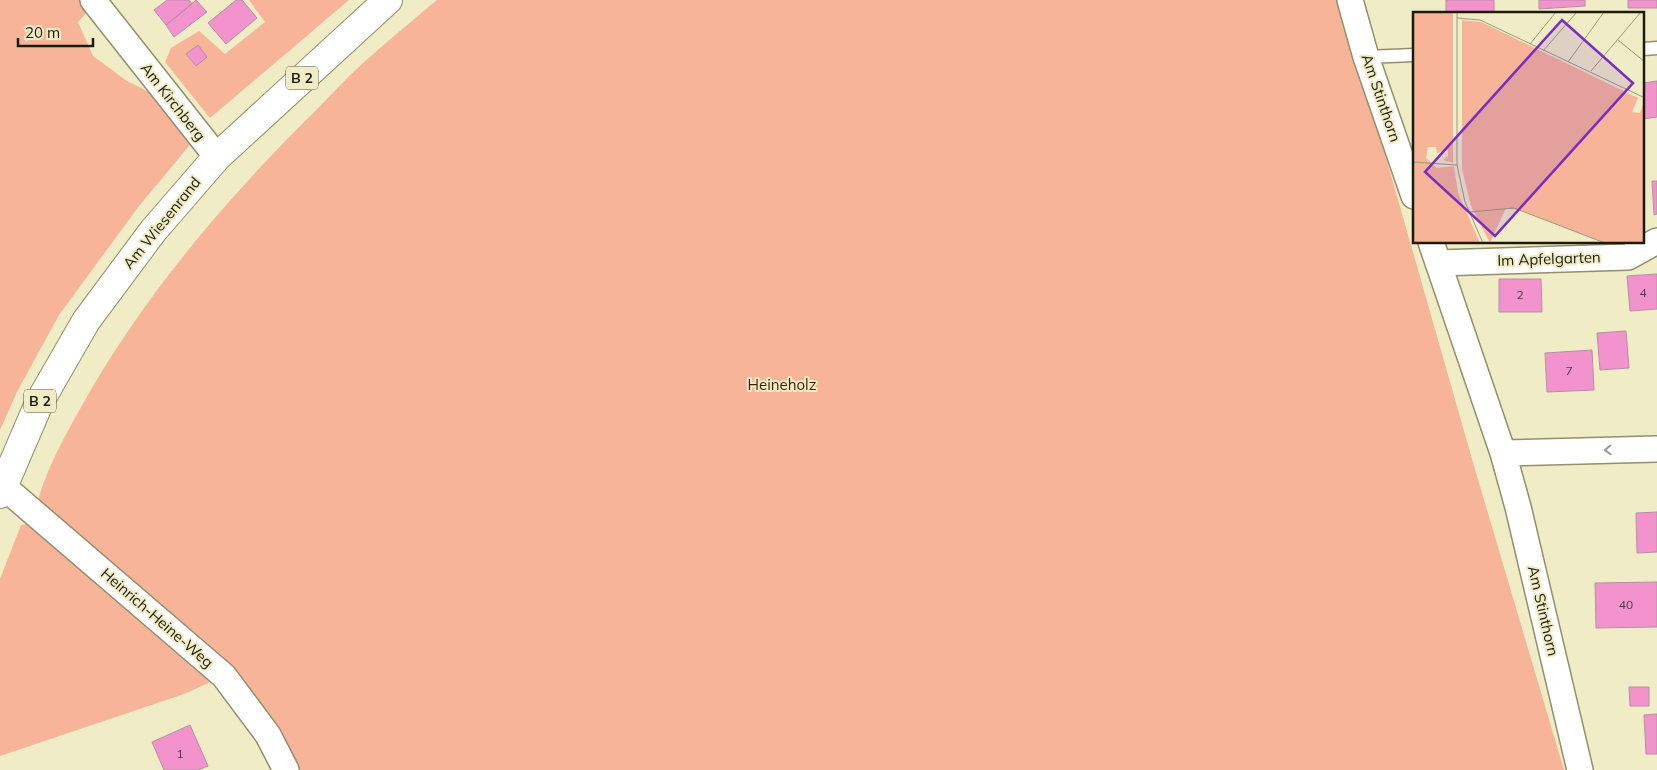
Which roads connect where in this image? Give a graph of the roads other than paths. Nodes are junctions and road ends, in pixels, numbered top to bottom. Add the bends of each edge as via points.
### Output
1 (93, 0) edge
2 (388, 0) edge
3 (1350, 0) edge
4 (1657, 48) edge
5 (1644, 49) edge
6 (1413, 56) edge
7 (1366, 57) junction
8 (217, 157) junction
9 (1413, 193) edge
10 (1657, 241) edge
11 (1434, 253) edge
12 (1657, 449) edge
13 (1503, 453) junction
14 (2, 491) edge
15 (286, 770) edge
16 (1580, 770) edge

1 - 8 street, Am Kirchberg
2 - 8 main road, Am Wiesenrand / B 2
3 - 7 street, Am Stinthorn
4 - 5 lane
6 - 7 lane
7 - 9 street, Am Stinthorn
8 - 14 main road, Am Wiesenrand / B 2 via 153,231 86,321 40,401
10 - 11 street, Im Apfelgarten via 1628,257
11 - 13 street, Am Stinthorn
12 -> 13 street
13 - 16 street, Am Stinthorn
14 - 15 street, Heinrich-Heine-Weg via 224,676 268,735

